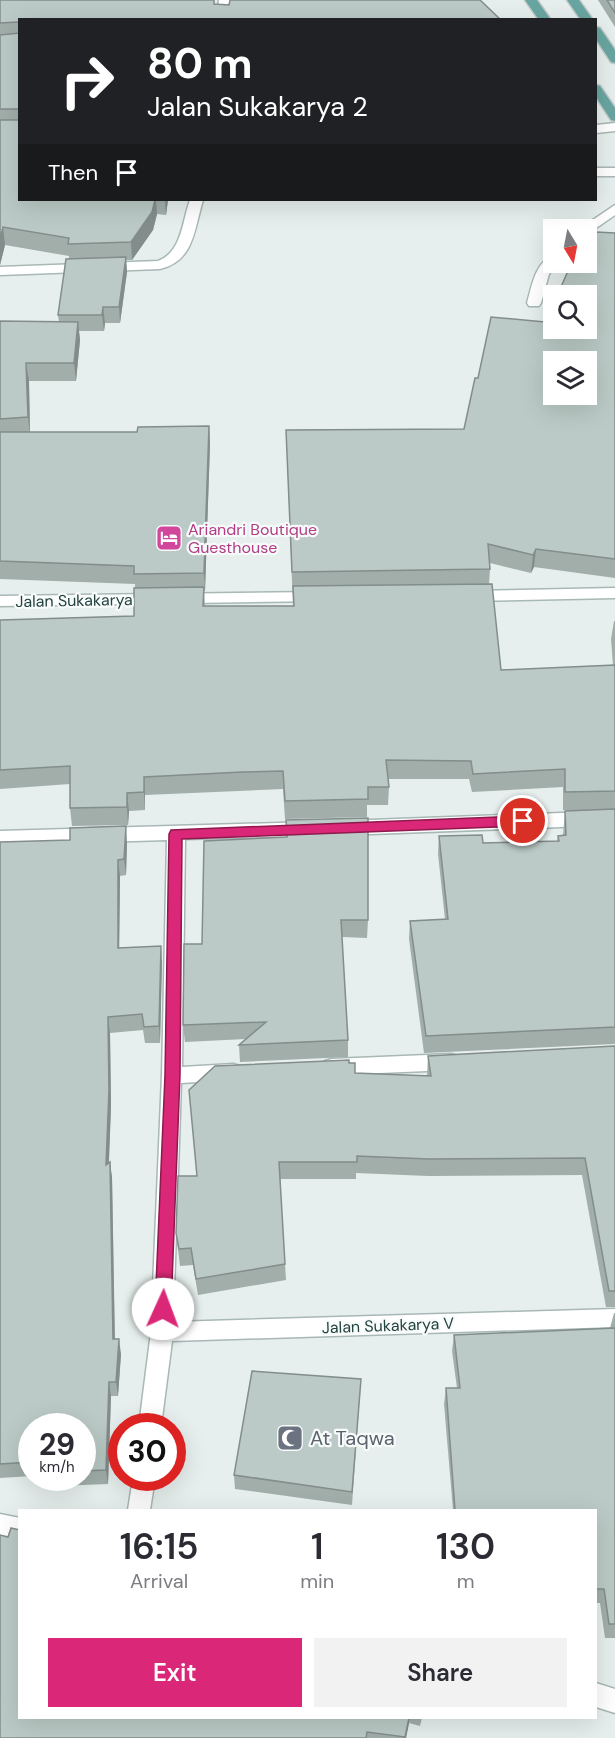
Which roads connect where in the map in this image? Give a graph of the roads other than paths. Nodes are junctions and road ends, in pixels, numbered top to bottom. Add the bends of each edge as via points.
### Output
1 (225, 0) edge
2 (531, 0) edge
3 (573, 0) edge
4 (222, 18) edge
5 (544, 18) edge
6 (586, 18) edge
7 (597, 32) edge
8 (615, 58) edge
9 (597, 90) edge
10 (615, 117) edge
11 (615, 127) edge
12 (597, 129) edge
13 (597, 172) edge
14 (615, 172) edge
15 (196, 201) edge
16 (615, 209) edge
17 (597, 221) edge
18 (0, 271) edge
19 (543, 272) edge
20 (534, 303) dead end
21 (615, 593) edge
22 (452, 596) edge
23 (333, 597) edge
24 (0, 601) edge
25 (615, 818) edge
26 (176, 834) junction
27 (0, 838) edge
28 (471, 1061) edge
29 (316, 1068) edge
30 (256, 1071) edge
31 (172, 1075) junction
32 (615, 1318) edge
33 (162, 1332) junction
34 (152, 1413) edge
35 (142, 1491) edge
36 (139, 1509) edge
37 (0, 1525) edge
38 (18, 1529) edge
39 (597, 1695) edge
40 (615, 1701) edge

1 - 4 street
2 - 5 main road
3 - 6 main road
7 - 8 main road
9 - 10 main road
11 - 12 street
13 - 14 street
15 - 18 street via 182,250 173,260 160,265
16 - 17 street
19 - 20 street
21 - 22 street
23 - 24 street, Jalan Sukakarya
25 - 26 street
26 - 27 street
26 - 31 street
28 - 29 street
30 - 31 street
31 - 33 street
32 - 33 street, Jalan Sukakarya V
33 - 34 street
35 - 36 street
37 - 38 street
39 - 40 street

